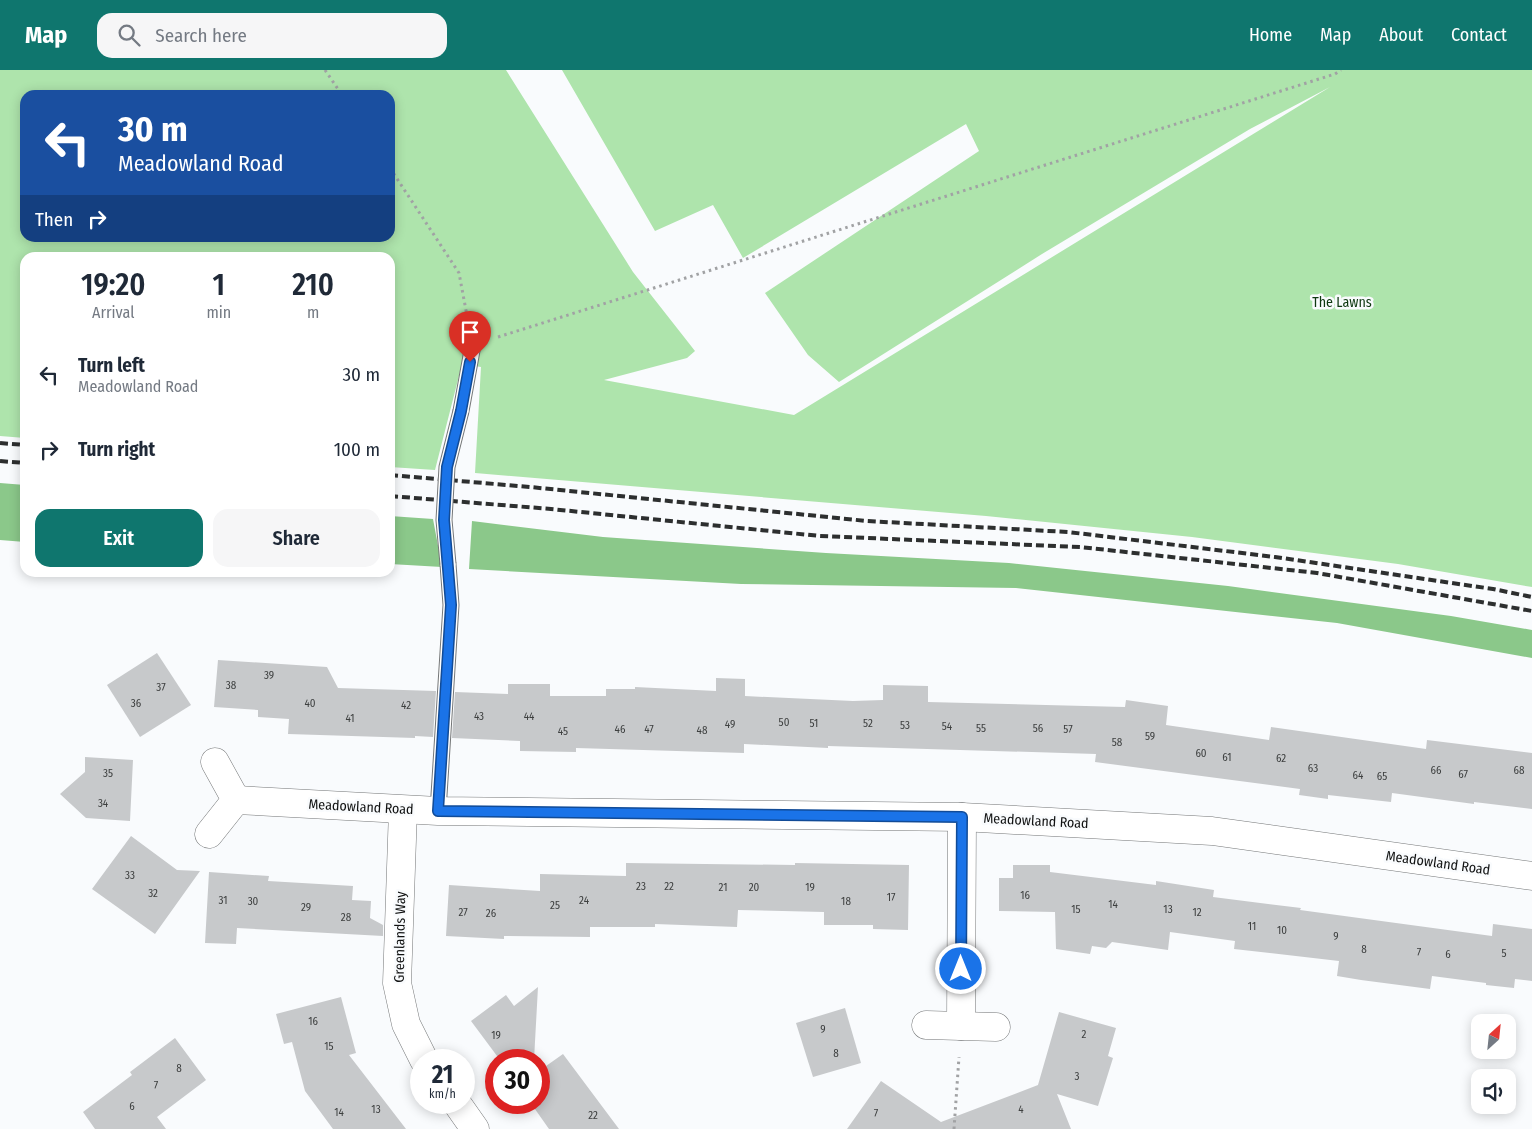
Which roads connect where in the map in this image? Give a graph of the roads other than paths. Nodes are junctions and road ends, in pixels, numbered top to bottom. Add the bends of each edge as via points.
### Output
1 (473, 345) road end
2 (215, 762) dead end
3 (236, 800) junction
4 (403, 810) junction
5 (438, 811) junction
6 (962, 817) junction
7 (209, 834) dead end
8 (1532, 876) edge
9 (926, 1025) dead end
10 (961, 1026) junction
11 (996, 1027) dead end
12 (418, 1049) edge
13 (464, 1114) edge
14 (475, 1129) edge

1 - 5 lane, bridge via 447,467 444,520 451,605
2 - 3 street
3 - 4 street, Meadowland Road
3 - 7 street
4 - 5 street, Meadowland Road
4 - 12 street, Greenlands Way via 397,982 406,1024
5 - 6 street, Meadowland Road
6 - 8 street, Meadowland Road via 1212,831
6 - 10 street
9 - 10 street
10 - 11 street
13 - 14 street

